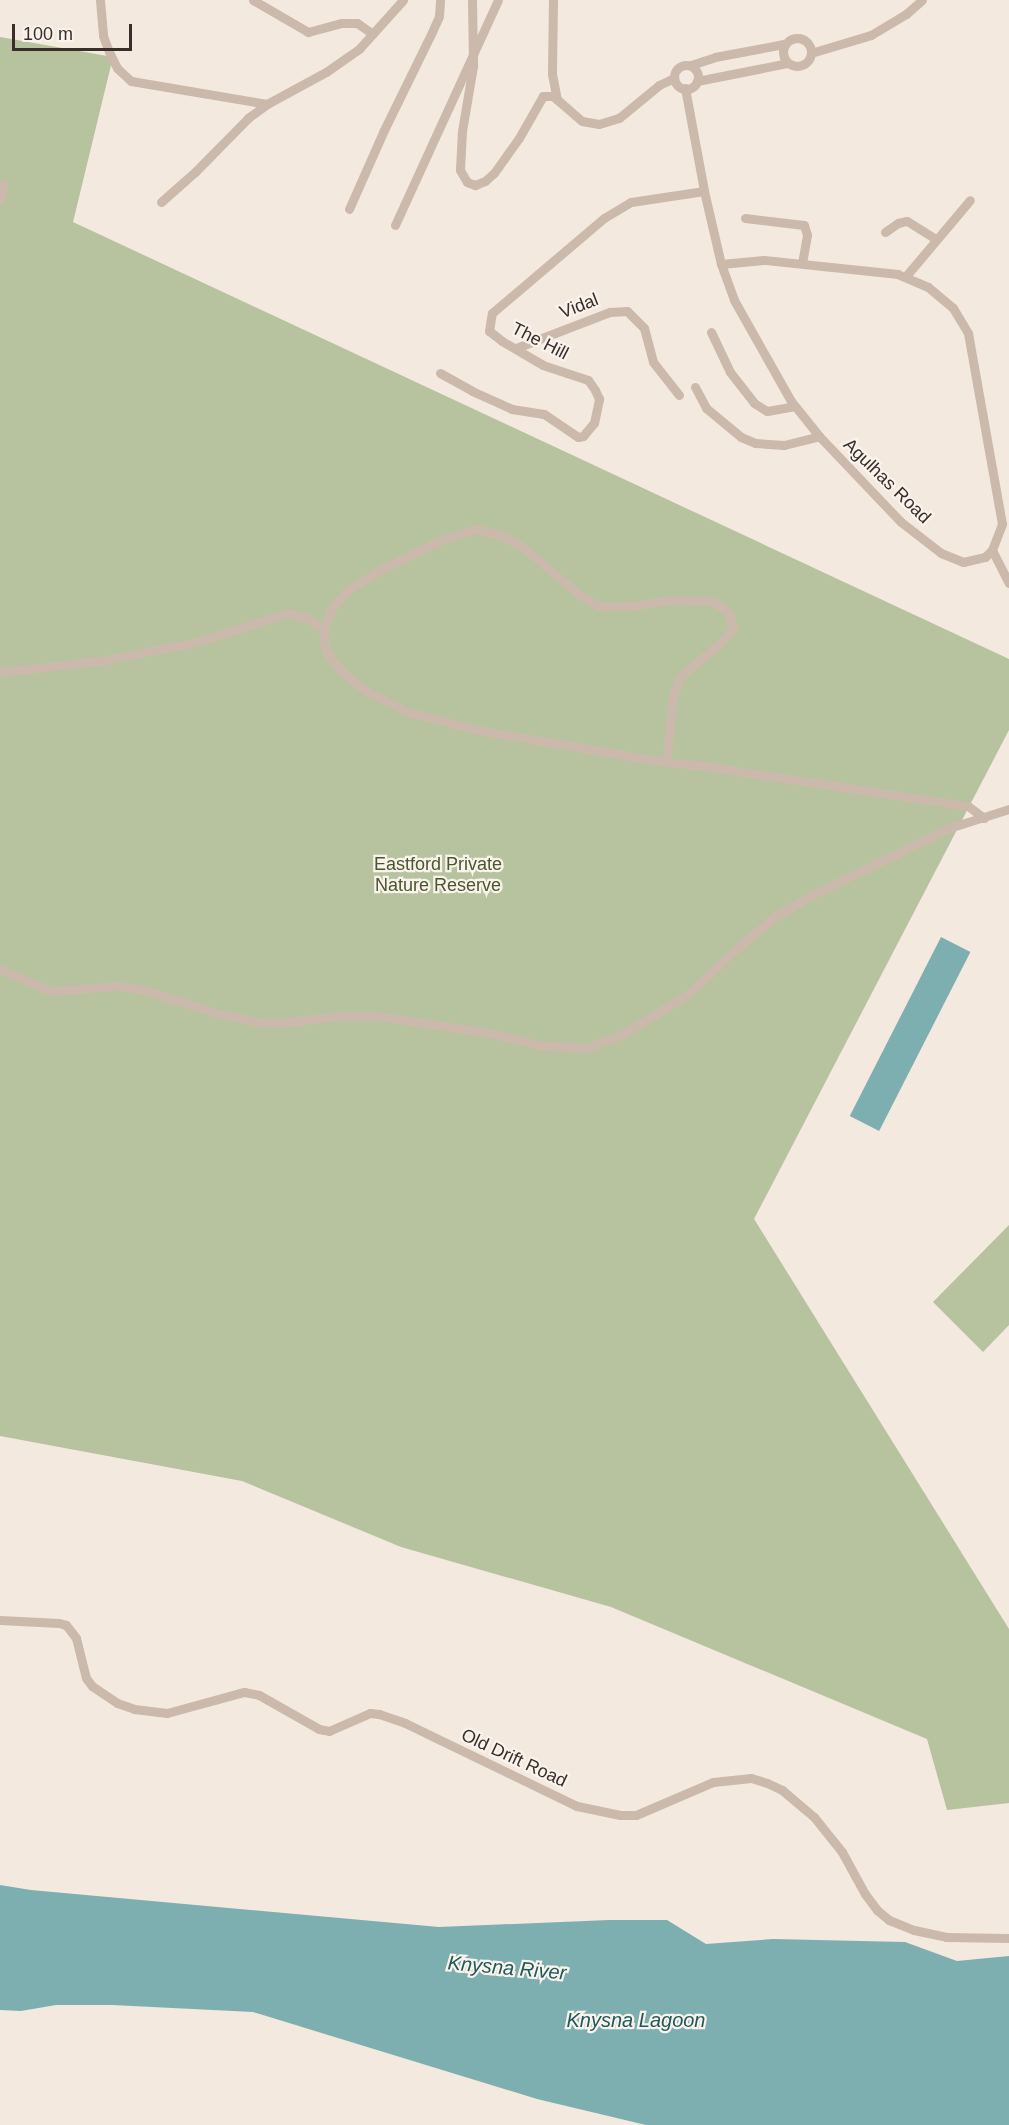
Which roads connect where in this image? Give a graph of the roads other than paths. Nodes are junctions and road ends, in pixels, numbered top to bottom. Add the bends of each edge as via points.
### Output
1 (100, 0) edge
2 (254, 0) edge
3 (403, 0) edge
4 (440, 0) edge
5 (472, 0) edge
6 (498, 0) edge
7 (553, 0) edge
8 (922, 0) edge
9 (373, 34) junction
10 (784, 44) junction
11 (473, 51) junction
12 (811, 53) junction
13 (788, 63) junction
14 (691, 65) junction
15 (674, 78) junction
16 (697, 81) junction
17 (685, 88) junction
18 (558, 100) junction
19 (267, 104) junction
20 (4, 183) dead end
21 (704, 191) junction
22 (0, 200) edge
23 (970, 200) dead end
24 (161, 202) dead end
25 (350, 209) dead end
26 (745, 219) dead end
27 (395, 225) dead end
28 (885, 232) dead end
29 (936, 239) junction
30 (802, 263) junction
31 (721, 264) junction
32 (906, 276) junction
33 (711, 332) dead end
34 (516, 348) junction
35 (440, 373) dead end
36 (695, 387) dead end
37 (679, 395) dead end
38 (795, 406) junction
39 (819, 436) junction
40 (997, 486) junction
41 (1009, 488) edge
42 (992, 550) junction
43 (1009, 583) edge
44 (323, 630) junction
45 (0, 672) edge
46 (666, 762) junction
47 (1009, 809) edge
48 (984, 818) junction
49 (0, 969) edge
50 (0, 1620) edge
51 (1009, 1938) edge

1 - 19 street via 103,36 117,68 131,81
2 - 9 street via 308,32 357,23
3 - 9 street
4 - 25 street via 439,16
5 - 11 street
6 - 11 street
7 - 18 street via 552,74
8 - 12 street via 872,35
9 - 19 street via 326,72
10 - 12 street via 799,38 808,43
10 - 13 street via 783,58
10 - 14 street
11 - 18 street via 460,170 467,183 475,185 494,173 543,96
11 - 27 street
12 - 13 street via 802,65
13 - 16 street
14 - 15 street via 679,67
14 - 16 street
15 - 17 street via 676,84
15 - 18 street via 659,85 619,118 599,124 574,117
16 - 17 street
17 - 21 street, Agulhas Road
19 - 24 street
20 - 22 street
21 - 31 street, Agulhas Road
21 - 34 street, The Hill via 631,202 604,219 492,313 489,331
23 - 29 street
26 - 30 street via 804,225 807,235
28 - 29 street via 907,221
29 - 32 street
30 - 31 street via 764,260
30 - 32 street
31 - 38 street, Agulhas Road via 734,300
32 - 40 street via 940,295 968,333
33 - 38 street via 730,372 754,403 767,411
34 - 35 street, The Hill via 543,365 588,380 599,399 594,423 583,436 578,437 544,414 512,409 472,392
34 - 37 street, Vidal via 610,312 627,311 644,328 653,362
36 - 39 street via 714,414 754,443 784,444
38 - 39 street, Agulhas Road
39 - 42 street, Agulhas Road via 901,522 941,553 963,562 975,561
40 - 41 street
40 - 42 street via 1002,524
42 - 43 street
44 - 45 street via 309,619 288,613 197,642 105,660
44 - 46 street via 325,649 334,663 366,691 408,712 477,730
44 - 46 street via 333,607 348,590 439,541 476,529 520,544 598,606 712,601 729,613 733,628 680,677 673,696
46 - 48 street via 968,806
47 - 48 street
48 - 49 street via 949,828 812,895 776,916 687,994 621,1035 586,1048 540,1045 377,1016 259,1022 117,986 51,991
50 - 51 street, Old Drift Road via 66,1625 76,1638 92,1686 134,1709 166,1713 244,1692 259,1695 329,1731 370,1713 379,1714 405,1722 577,1806 636,1815 713,1782 751,1779 766,1783 782,1790 814,1817 842,1852 865,1894 890,1920 946,1937

